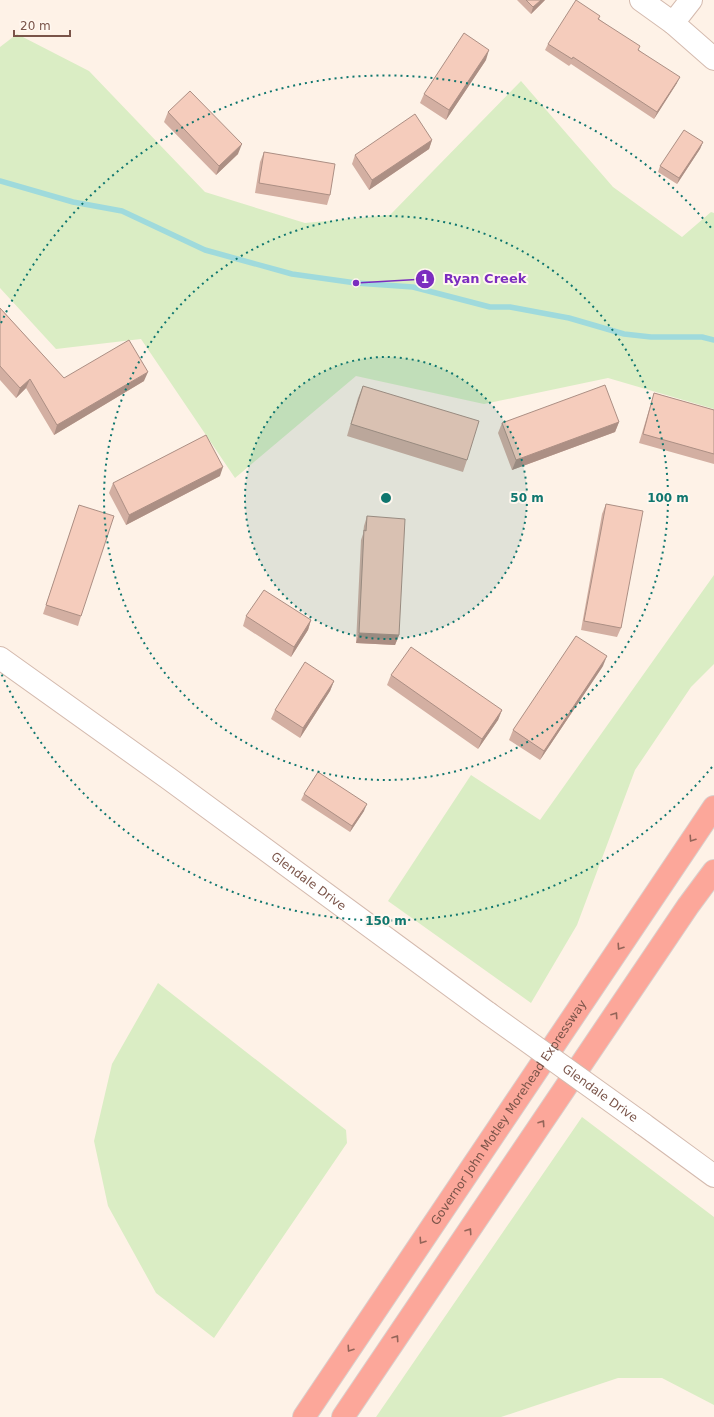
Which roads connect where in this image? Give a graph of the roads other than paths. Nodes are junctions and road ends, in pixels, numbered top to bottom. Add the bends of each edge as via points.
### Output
1 (641, 0) edge
2 (691, 0) edge
3 (673, 23) junction
4 (714, 59) edge
5 (0, 658) edge
6 (714, 807) edge
7 (714, 871) edge
8 (714, 1176) edge
9 (304, 1417) edge
10 (343, 1417) edge

1 - 3 street
2 - 3 street
3 - 4 street
5 - 8 street, Glendale Drive, bridge
6 -> 9 highway, Governor John Motley Morehead Expressway
10 -> 7 highway

